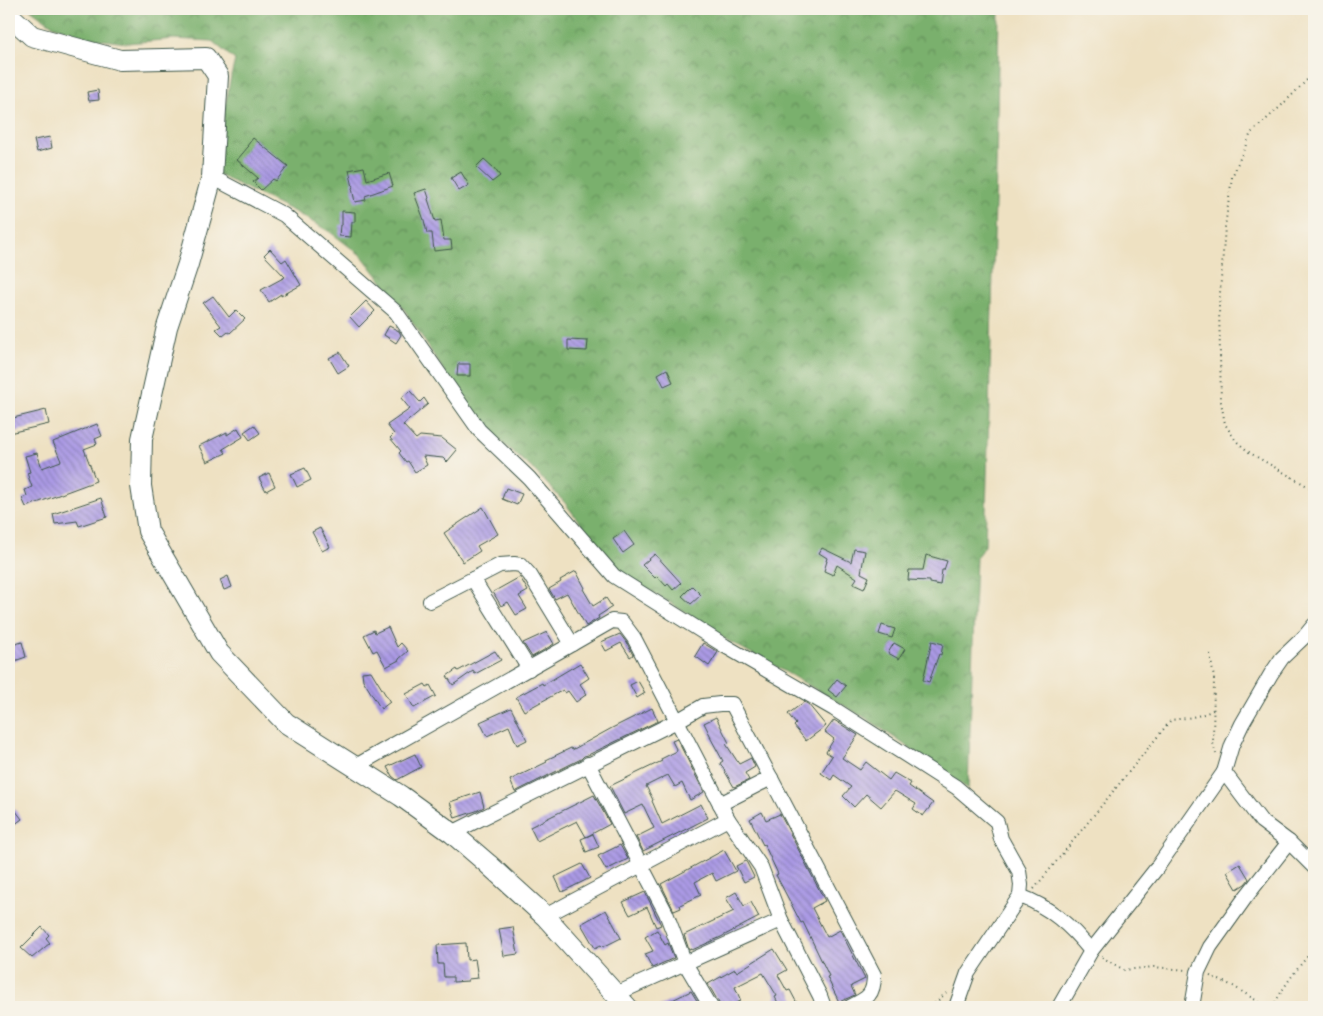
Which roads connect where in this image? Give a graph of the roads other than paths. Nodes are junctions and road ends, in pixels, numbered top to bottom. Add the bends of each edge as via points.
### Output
1 (9, 14) edge
2 (212, 177) junction
3 (473, 579) junction
4 (430, 601) dead end
5 (1314, 625) edge
6 (572, 644) junction
7 (529, 669) junction
8 (677, 721) junction
9 (588, 764) junction
10 (354, 767) junction
11 (1224, 772) junction
12 (771, 778) junction
13 (720, 804) junction
14 (728, 819) junction
15 (452, 833) junction
16 (1289, 842) junction
17 (640, 865) junction
18 (1314, 867) edge
19 (1023, 897) junction
20 (545, 916) junction
21 (781, 920) junction
22 (1091, 951) junction
23 (685, 963) junction
24 (622, 1001) edge
25 (711, 1007) edge
26 (824, 1007) edge
27 (850, 1007) edge
28 (956, 1007) edge
29 (1059, 1007) edge
30 (1192, 1007) edge

1 - 2 street via 32,36 120,60 206,58 218,76
2 - 10 street via 167,327 142,439 141,486 148,531 219,653 286,724
2 - 19 street via 284,215 396,312 479,430 529,478 614,576 956,787 996,822 1001,839 1019,871
3 - 4 street
3 - 6 street via 500,565 521,565
3 - 7 street
5 - 11 street via 1271,674 1242,724
6 - 7 street
6 - 8 street via 612,621 622,622 634,638
7 - 10 street
8 - 9 street
8 - 12 street via 703,706 732,704
8 - 13 street
9 - 15 street
9 - 17 street
10 - 15 street
11 - 16 street via 1261,821
11 - 22 street via 1156,869
12 - 13 street
12 - 27 street via 874,975 874,985 868,998
13 - 14 street
14 - 17 street
14 - 21 street via 761,867
15 - 20 street
16 - 18 street
16 - 30 street via 1210,948 1198,972
17 - 20 street
17 - 23 street via 666,913
19 - 22 street via 1060,918
19 - 28 street via 968,972
20 - 24 street
21 - 23 street
21 - 26 street
22 - 29 street
23 - 24 street
23 - 25 street

